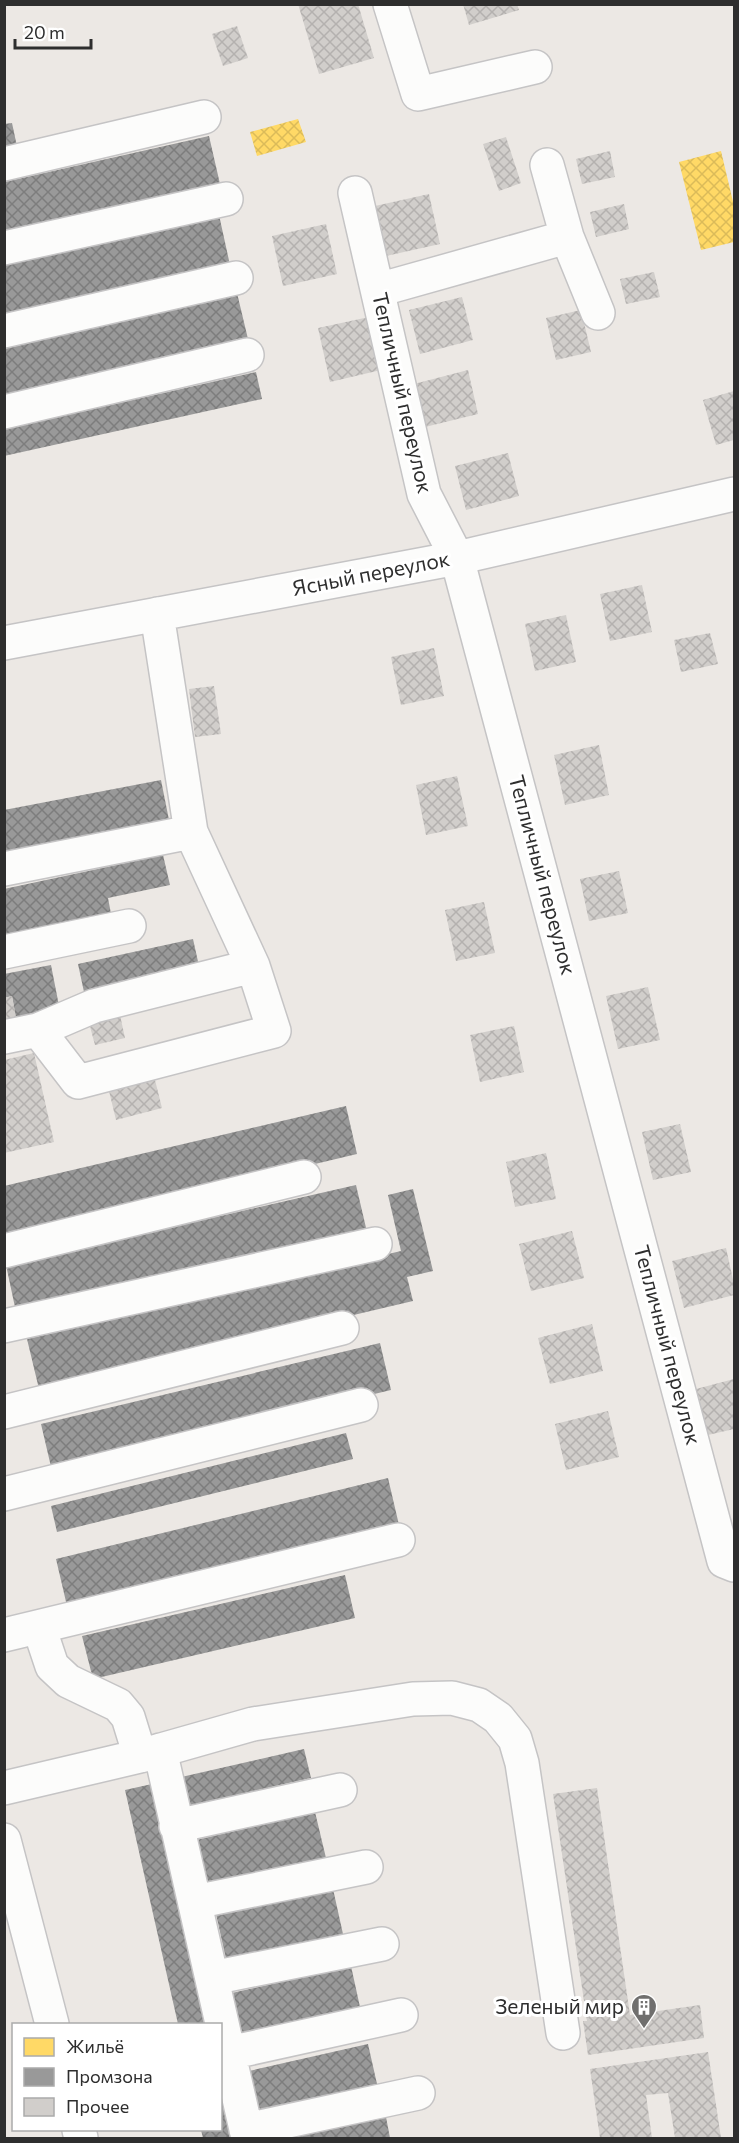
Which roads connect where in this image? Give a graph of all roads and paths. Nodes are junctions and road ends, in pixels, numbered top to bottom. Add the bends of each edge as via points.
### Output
1 (390, 4) edge
2 (535, 67) dead end
3 (204, 117) dead end
4 (4, 164) edge
5 (547, 165) dead end
6 (355, 193) dead end
7 (226, 199) dead end
8 (567, 237) junction
9 (4, 249) edge
10 (236, 278) dead end
11 (378, 290) junction
12 (598, 314) dead end
13 (4, 331) edge
14 (247, 355) dead end
15 (4, 412) edge
16 (735, 494) edge
17 (458, 558) junction
18 (157, 614) junction
19 (4, 643) edge
20 (191, 832) junction
21 (4, 869) edge
22 (129, 926) dead end
23 (4, 952) edge
24 (253, 966) junction
25 (38, 1030) junction
26 (4, 1037) edge
27 (304, 1177) dead end
28 (375, 1244) dead end
29 (4, 1251) edge
30 (4, 1326) edge
31 (342, 1329) dead end
32 (361, 1405) dead end
33 (4, 1412) edge
34 (4, 1494) edge
35 (398, 1540) dead end
36 (729, 1563) edge
37 (39, 1627) junction
38 (4, 1635) edge
39 (150, 1753) junction
40 (4, 1788) edge
41 (340, 1790) dead end
42 (176, 1826) junction
43 (4, 1840) edge
44 (366, 1867) dead end
45 (195, 1902) junction
46 (382, 1944) dead end
47 (212, 1978) junction
48 (401, 2015) dead end
49 (51, 2023) edge
50 (563, 2033) dead end
51 (229, 2053) junction
52 (418, 2093) dead end
53 (247, 2134) edge

1 - 2 street via 418,94
3 - 4 street
5 - 8 street
6 - 11 street, Тепличный переулок
7 - 9 street
8 - 11 street
8 - 12 street
10 - 13 street
11 - 17 street, Тепличный переулок via 424,495
14 - 15 street
16 - 17 street, Ясный переулок
17 - 18 street, Ясный переулок
17 - 36 street, Тепличный переулок
18 - 19 street, Ясный переулок
18 - 20 street
20 - 21 street
20 - 24 street
22 - 23 street
24 - 25 street via 94,1006
24 - 25 street via 274,1031 78,1082
25 - 26 street
27 - 29 street
28 - 30 street
31 - 33 street
32 - 34 street
35 - 37 street
37 - 38 street
37 - 39 street via 52,1666 68,1681 118,1705
39 - 40 street
39 - 42 street
39 - 50 street via 253,1724 413,1699 452,1698 479,1705 498,1718 515,1739 522,1763
41 - 42 street
42 - 45 street
43 - 49 street
44 - 45 street
45 - 47 street
46 - 47 street
47 - 51 street
48 - 51 street
51 - 53 street
52 - 53 street

